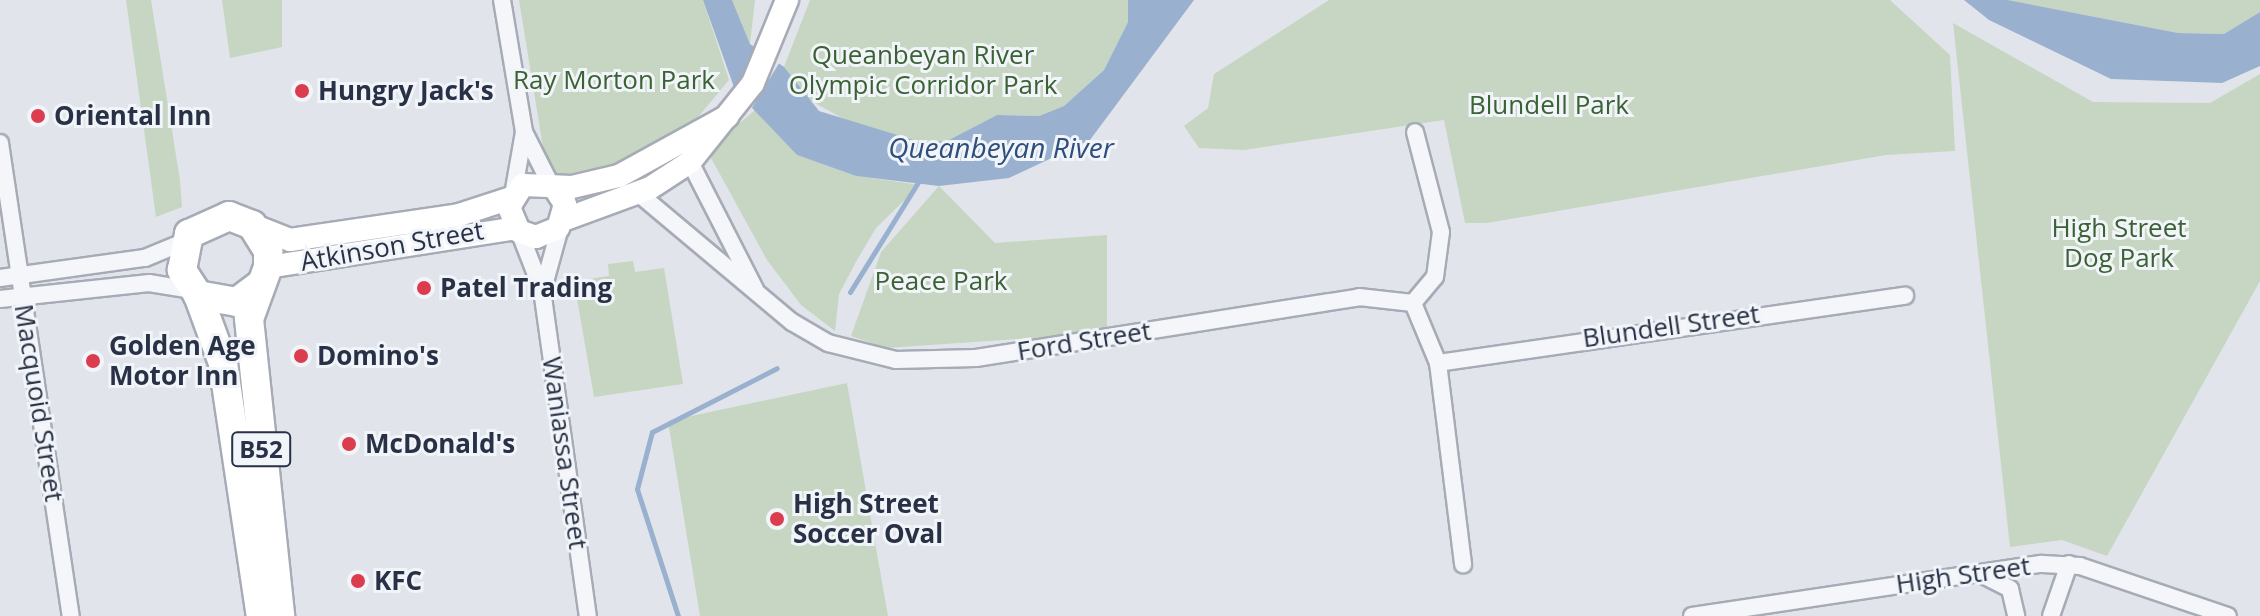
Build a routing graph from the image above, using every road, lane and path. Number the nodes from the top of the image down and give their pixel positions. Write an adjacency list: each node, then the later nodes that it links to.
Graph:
1 (502, 0): 4 (street)
2 (787, 0): 3 (street)
3 (728, 116): 7 (street); 8 (street)
4 (524, 132): 9 (street); 11 (street)
5 (1415, 132): 25 (street)
6 (0, 143): 16 (street, Macquoid Street)
7 (690, 162): 8 (street); 10 (street); 24 (street, Ford Street)
8 (645, 166): 9 (street)
9 (553, 186): 11 (street); 12 (street)
10 (638, 193): 12 (street); 24 (street, Ford Street)
11 (512, 196): 13 (street, Atkinson Street); 14 (street)
12 (562, 222): 14 (street); 19 (street, Waniassa Street)
13 (252, 225): 15 (highway); 17 (highway)
14 (517, 230): 17 (street, Atkinson Street); 19 (street, Waniassa Street)
15 (186, 241): 16 (street); 20 (highway, B52)
16 (19, 273): 18 (street); 22 (street, Macquoid Street)
17 (265, 276): 20 (highway); 32 (highway, B52)
18 (0, 278)
19 (542, 290): 33 (street, Waniassa Street)
20 (195, 292): 22 (street); 31 (highway, B52)
21 (1905, 296): 26 (street, Blundell Street)
22 (23, 298): 23 (street); 30 (street, Macquoid Street)
23 (0, 299)
24 (766, 303): 25 (street, Ford Street)
25 (1413, 303): 26 (street)
26 (1438, 363): 27 (street)
27 (1463, 564)
28 (2069, 564): 29 (street, High Street); 36 (street); 37 (street, High Street)
29 (1970, 573): 34 (street, High Street); 35 (street)
30 (71, 616)
31 (261, 616)
32 (280, 616)
33 (588, 616)
34 (1692, 616)
35 (2016, 616)
36 (2051, 616)
37 (2228, 616)

